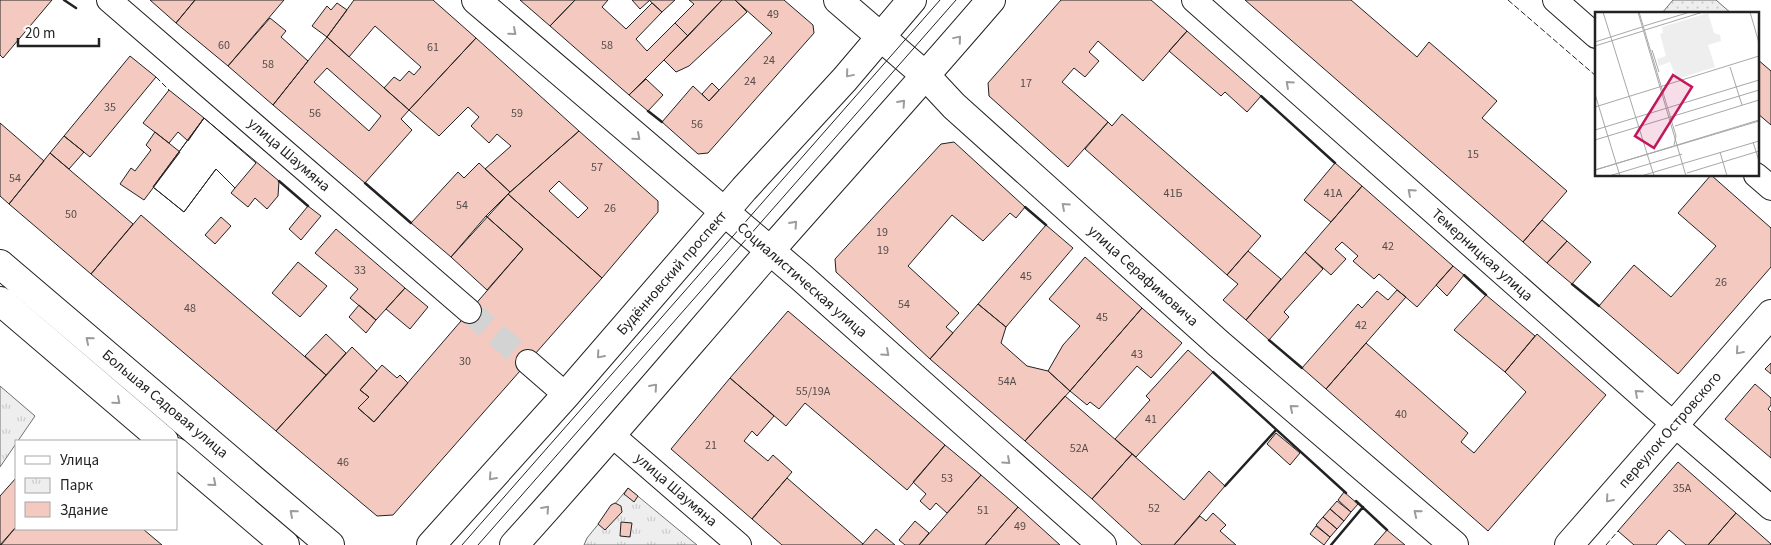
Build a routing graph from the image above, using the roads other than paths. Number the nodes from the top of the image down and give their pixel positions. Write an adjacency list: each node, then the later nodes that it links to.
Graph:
1 (108, 0): 17 (street, улица Шаумяна)
2 (476, 0): 13 (main road, Социалистическая улица, one-way to 13)
3 (838, 0): 9 (main road, улица Серафимовича)
4 (912, 0): 9 (main road, Будённовский проспект)
5 (991, 0): 10 (main road, one-way to 5)
6 (1194, 0): 21 (street, Темерницкая улица, one-way to 6)
7 (1555, 0): 8 (street)
8 (1595, 35)
9 (880, 37): 10 (main road, улица Серафимовича); 13 (main road, Будённовский проспект, one-way to 13)
10 (926, 76): 14 (main road, one-way to 10); 32 (main road, улица Серафимовича, one-way to 10)
11 (1757, 176): 12 (street)
12 (1771, 188)
13 (724, 212): 14 (main road, Социалистическая улица); 20 (main road, Будённовский проспект, one-way to 20)
14 (770, 252): 22 (main road, one-way to 14); 31 (main road, Социалистическая улица, one-way to 31)
15 (0, 264): 27 (main road, Большая Садовая улица, one-way to 15)
16 (0, 301): 23 (main road, Большая Садовая улица, one-way to 23)
17 (469, 311)
18 (1771, 314): 21 (main road, переулок Островского, one-way to 21)
19 (528, 362): 20 (street)
20 (566, 395): 28 (main road, Будённовский проспект, one-way to 28)
21 (1674, 425): 25 (street, Темерницкая улица); 33 (main road, переулок Островского, one-way to 33)
22 (612, 435): 29 (main road, one-way to 22); 30 (street, улица Шаумяна)
23 (163, 440)
24 (178, 454): 26 (main road, Большая Садовая улица, one-way to 26)
25 (1771, 508)
26 (285, 545)
27 (330, 545)
28 (431, 545)
29 (514, 545)
30 (739, 545)
31 (1102, 545)
32 (1454, 545)
33 (1569, 545)

